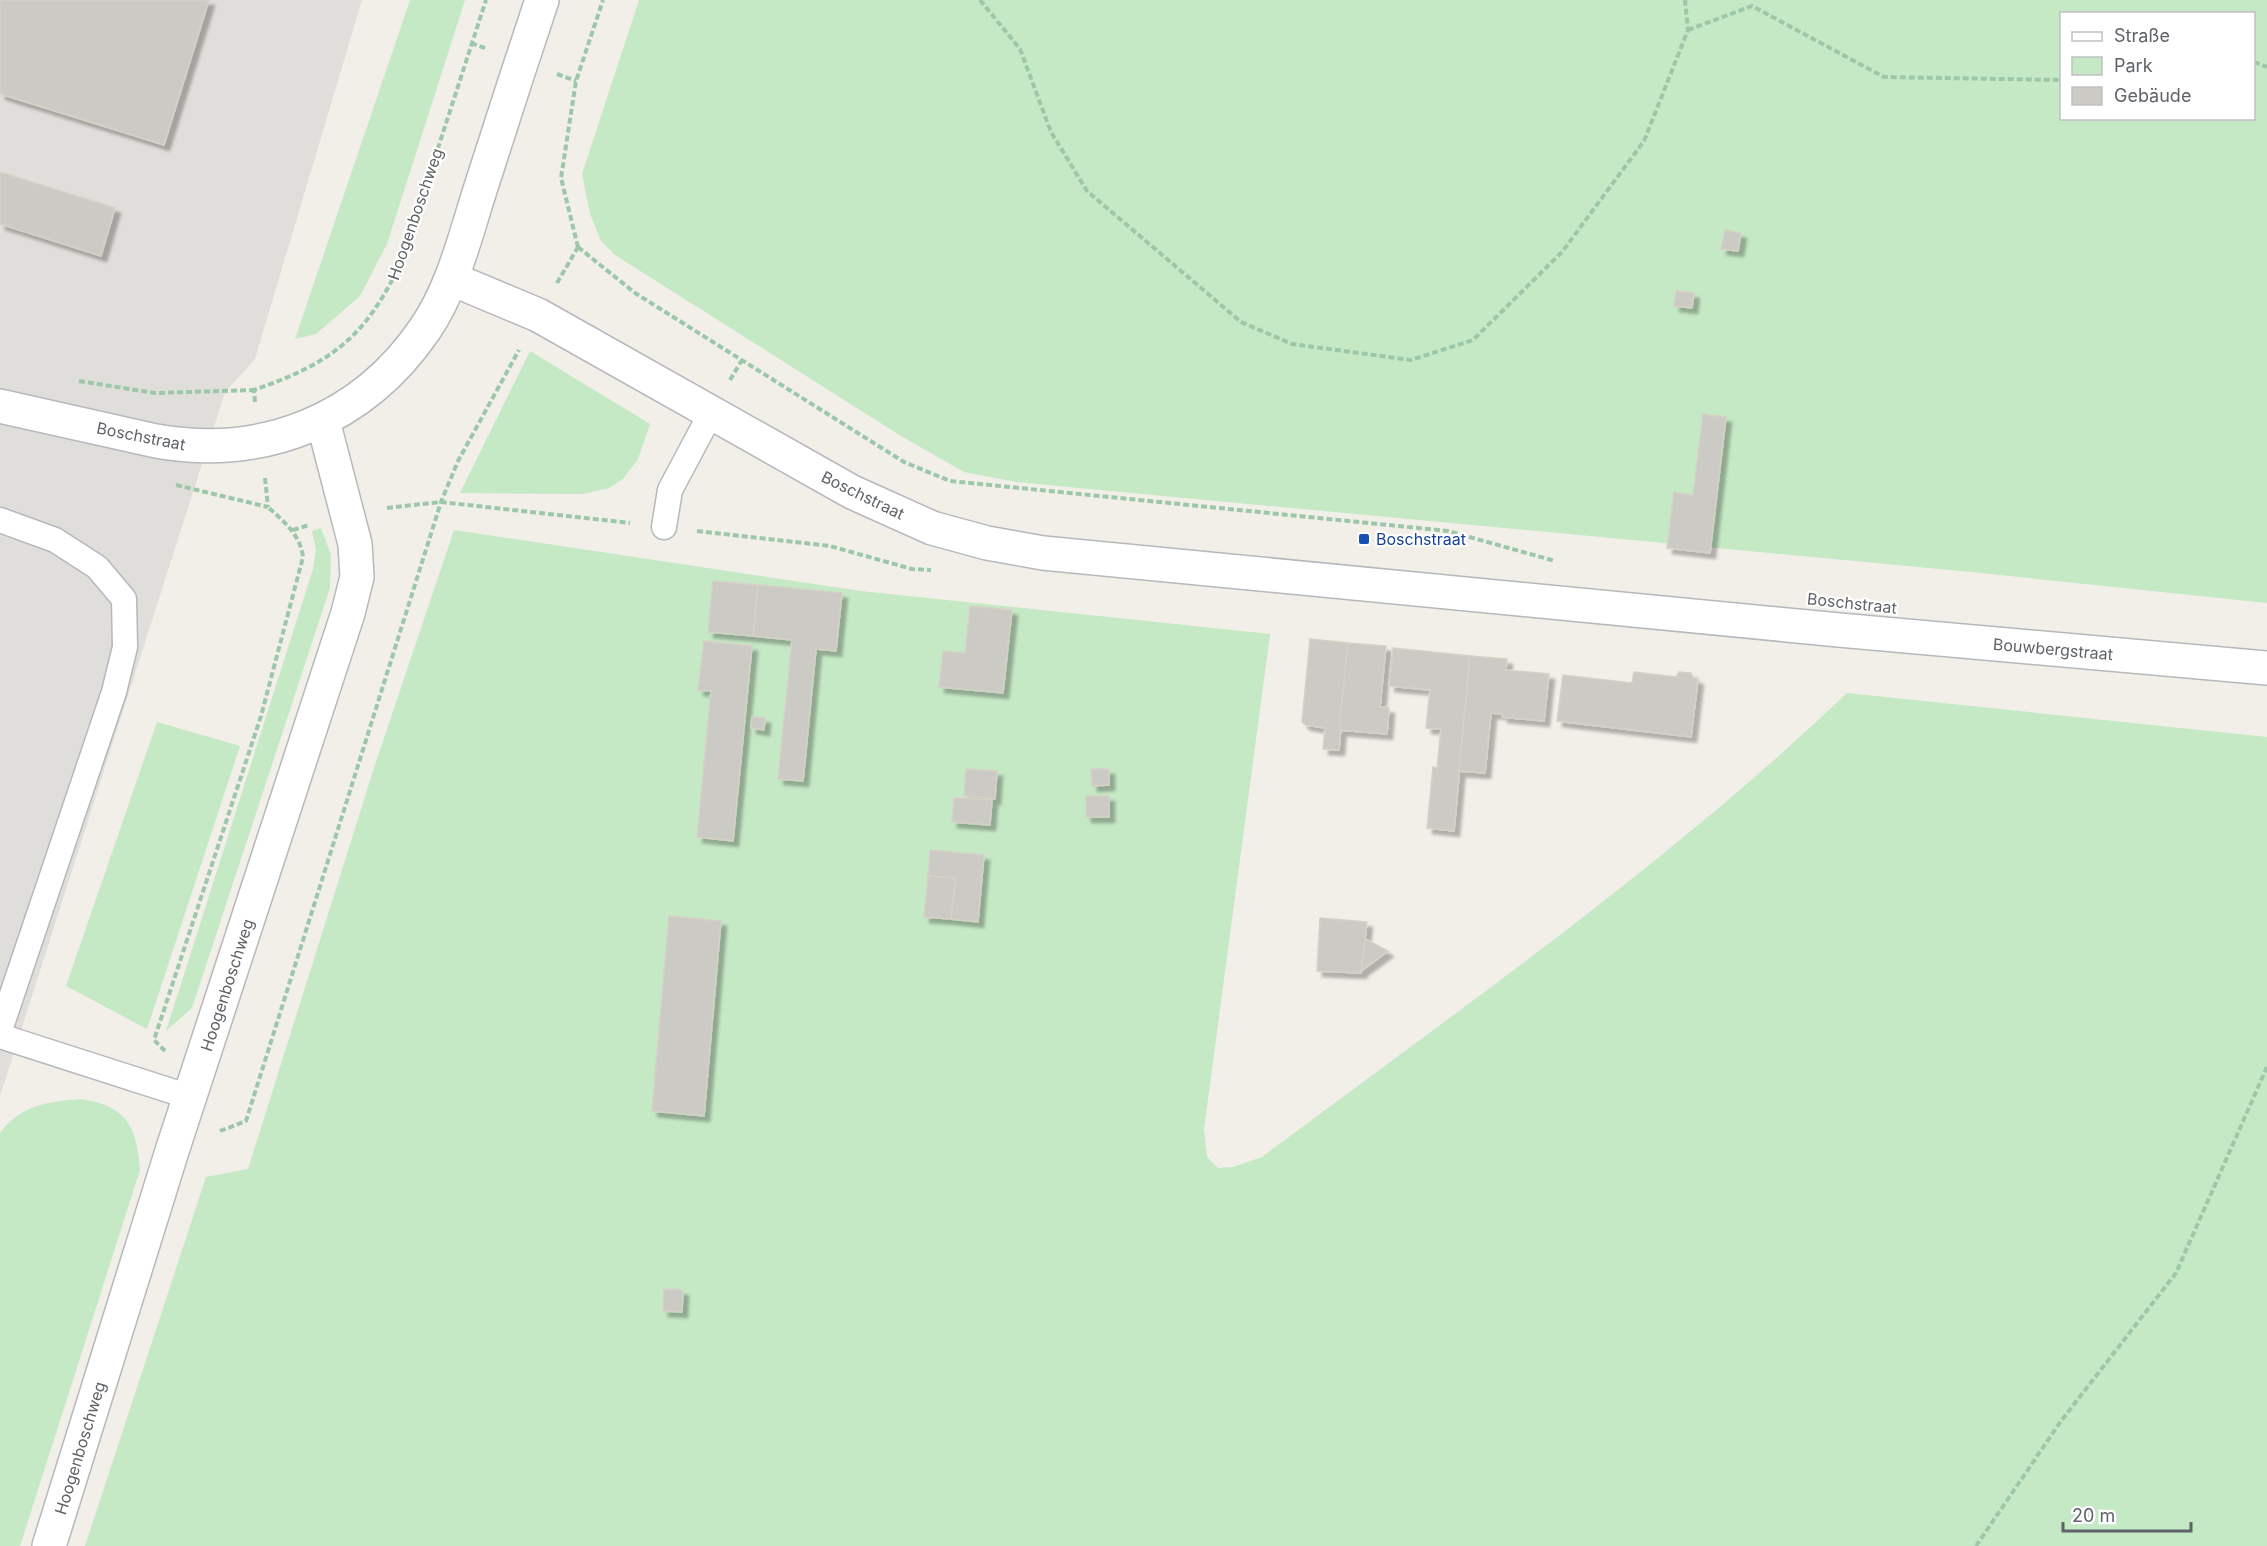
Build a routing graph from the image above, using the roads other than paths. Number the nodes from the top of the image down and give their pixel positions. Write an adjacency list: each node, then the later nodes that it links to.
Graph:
1 (542, 0): 2 (street)
2 (452, 279): 4 (street, Boschstraat); 5 (street, Boschstraat)
3 (0, 406): 5 (street, Boschstraat)
4 (711, 413): 7 (lane); 8 (street, Boschstraat)
5 (323, 421): 12 (street, Hoogenboschweg)
6 (0, 520): 10 (lane)
7 (664, 527)
8 (1839, 630): 9 (street, Bouwbergstraat)
9 (2267, 668)
10 (0, 1030)
11 (0, 1036): 12 (lane)
12 (193, 1089): 13 (street, Hoogenboschweg)
13 (49, 1546)

